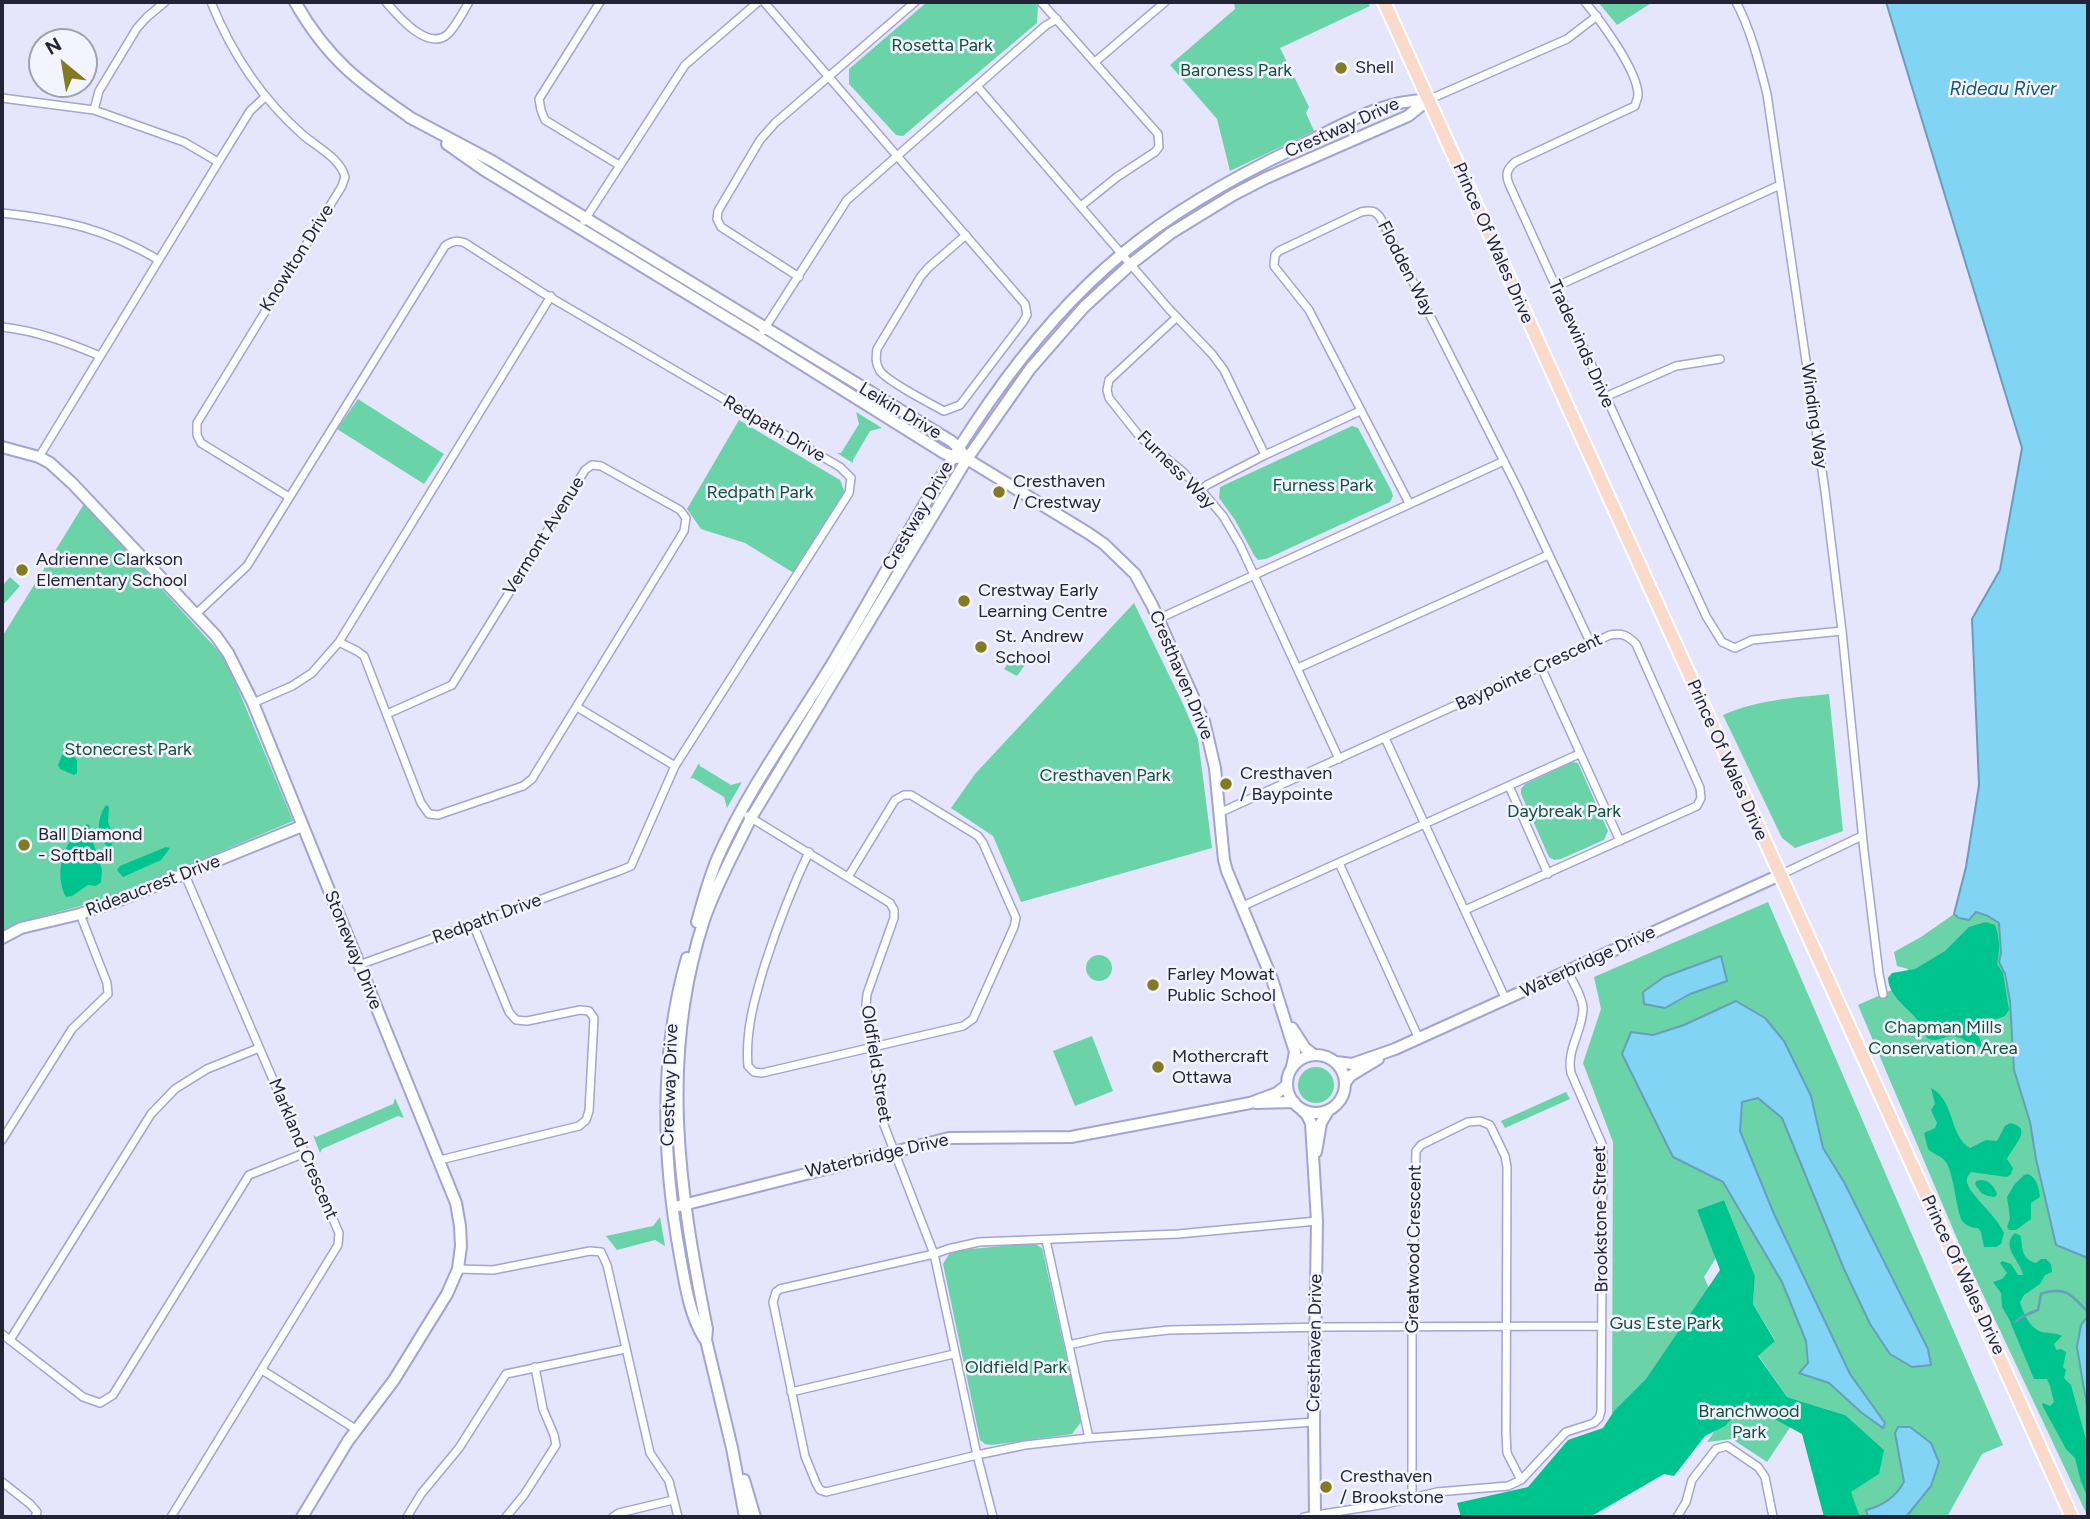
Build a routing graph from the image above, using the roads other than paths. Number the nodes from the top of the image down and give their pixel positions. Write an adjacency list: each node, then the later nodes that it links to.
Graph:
1 (165, 2): 25 (street)
2 (211, 2): 22 (street, Knowlton Drive)
3 (295, 2): 32 (street, Leikin Drive)
4 (386, 2): 5 (street)
5 (469, 2)
6 (600, 2): 28 (street)
7 (758, 2): 28 (street)
8 (764, 2): 20 (street)
9 (900, 2): 16 (street)
10 (915, 2): 16 (street)
11 (1041, 2): 18 (street)
12 (1165, 2): 19 (street)
13 (1384, 2): 24 (main road, Prince Of Wales Drive)
14 (1585, 2): 17 (street, Tradewinds Drive)
15 (1736, 2): 29 (street, Winding Way)
16 (906, 9): 20 (street)
17 (1597, 16): 24 (street); 38 (street, Tradewinds Drive)
18 (1057, 19): 19 (street); 21 (street)
19 (1095, 62): 30 (street)
20 (829, 76): 26 (street); 37 (street)
21 (977, 86): 26 (street); 30 (street)
22 (265, 97): 27 (street); 55 (street, Knowlton Drive)
23 (2, 98): 25 (street)
24 (1428, 100): 34 (street, Crestway Drive); 36 (street, Crestway Drive); 85 (main road, Prince Of Wales Drive)
25 (94, 110): 27 (street)
26 (898, 155): 33 (street); 37 (street)
27 (218, 162): 35 (street)
28 (620, 165): 32 (street)
29 (1780, 185): 38 (street); 61 (street, Winding Way)
30 (1081, 206): 34 (street)
31 (2, 213): 35 (street)
32 (583, 223): 42 (street, Leikin Drive)
33 (966, 235): 33 (street)
34 (1122, 254): 36 (street); 48 (street, Crestway Drive)
35 (159, 260): 43 (street)
36 (1131, 264): 40 (street); 52 (street, Crestway Drive)
37 (799, 277): 42 (street)
38 (1555, 287): 45 (street, Tradewinds Drive)
39 (551, 296): 55 (street, Redpath Drive); 62 (street); 72 (street, Redpath Drive)
40 (1177, 317): 49 (street); 54 (street, Furness Way)
41 (2, 327): 43 (street)
42 (762, 333): 48 (street, Leikin Drive); 51 (street, Leikin Drive)
43 (100, 356): 50 (street)
44 (1720, 359): 45 (street)
45 (1605, 397): 61 (street, Tradewinds Drive)
46 (1360, 411): 49 (street); 53 (street, Flodden Way); 56 (street, Flodden Way)
47 (2, 447): 50 (street, Stoneway Drive)
48 (958, 447): 51 (street, Crestway Drive); 52 (street, Leikin Drive)
49 (1265, 455): 54 (street)
50 (39, 457): 59 (street, Stoneway Drive)
51 (952, 458): 52 (street, Leikin Drive); 74 (street, Crestway Drive)
52 (967, 459): 60 (street, Cresthaven Drive); 76 (street, Crestway Drive)
53 (1504, 461): 56 (street); 57 (street, Flodden Way)
54 (1201, 490): 58 (street, Furness Way)
55 (289, 497): 59 (street, Redpath Drive)
56 (1409, 503): 58 (street)
57 (1548, 555): 63 (street, Flodden Way); 65 (street)
58 (1254, 575): 60 (street); 65 (street, Furness Way)
59 (196, 614): 66 (street, Stoneway Drive)
60 (1158, 619): 75 (street, Cresthaven Drive)
61 (1842, 631): 79 (street, Winding Way)
62 (339, 642): 66 (street); 68 (street)
63 (1591, 644): 64 (street, Baypointe Crescent); 80 (street, Baypointe Crescent)
64 (1541, 667): 69 (street, Baypointe Crescent); 70 (street)
65 (1298, 668): 71 (street, Furness Way)
66 (253, 703): 78 (street, Stoneway Drive)
67 (576, 707): 68 (street); 68 (street, Vermont Avenue); 72 (street)
68 (387, 714)
69 (1385, 738): 71 (street, Baypointe Crescent); 77 (street)
70 (1579, 754): 73 (street); 80 (street)
71 (1339, 759): 75 (street, Baypointe Crescent)
72 (675, 766): 90 (street, Redpath Drive)
73 (1509, 786): 77 (street); 83 (street)
74 (740, 812): 76 (street, Oldfield Street); 115 (street, Crestway Drive)
75 (1219, 813): 87 (street, Cresthaven Drive)
76 (751, 818): 81 (street, Oldfield Street); 114 (street, Crestway Drive)
77 (1424, 824): 82 (street); 88 (street)
78 (302, 826): 84 (street, Rideaucrest Drive); 92 (street, Stoneway Drive)
79 (1862, 836): 85 (street); 94 (street, Winding Way)
80 (1620, 841): 83 (street, Baypointe Crescent)
81 (809, 852): 86 (street, Oldfield Street); 98 (street)
82 (1339, 863): 87 (street); 97 (street)
83 (1548, 874): 88 (street, Baypointe Crescent)
84 (185, 875): 89 (street, Rideaucrest Drive); 99 (street, Markland Crescent)
85 (1780, 875): 93 (street, Waterbridge Drive); 155 (main road, Prince Of Wales Drive)
86 (848, 877): 98 (street, Oldfield Street); 98 (street)
87 (1243, 906): 96 (street, Cresthaven Drive)
88 (1465, 910): 95 (street)
89 (80, 914): 91 (street, Rideaucrest Drive); 109 (street)
90 (473, 924): 92 (street, Redpath Drive); 112 (street)
91 (2, 938)
92 (359, 965): 112 (street, Stoneway Drive)
93 (1567, 972): 95 (street, Waterbridge Drive); 121 (street, Brookstone Street)
94 (1883, 994)
95 (1506, 1000): 97 (street, Waterbridge Drive)
96 (1283, 1014): 101 (street, Cresthaven Drive); 103 (street, Cresthaven Drive)
97 (1419, 1039): 100 (street, Waterbridge Drive)
98 (872, 1047): 110 (street, Oldfield Street)
99 (259, 1048): 111 (street, Markland Crescent); 125 (street)
100 (1395, 1049): 102 (street, Waterbridge Drive); 104 (street, Waterbridge Drive)
101 (1314, 1055): 102 (street); 103 (street)
102 (1336, 1062): 104 (street)
103 (1292, 1067): 105 (street)
104 (1345, 1083): 108 (street)
105 (1287, 1085): 106 (street, Waterbridge Drive); 107 (street)
106 (1250, 1103): 107 (street, Waterbridge Drive); 110 (street, Waterbridge Drive)
107 (1297, 1105): 108 (street); 113 (street, Cresthaven Drive)
108 (1328, 1111): 113 (street, Cresthaven Drive)
109 (2, 1140)
110 (894, 1152): 114 (street, Waterbridge Drive); 118 (street, Oldfield Street)
111 (305, 1153): 125 (street); 131 (street, Markland Crescent)
112 (440, 1160): 119 (street, Stoneway Drive)
113 (1313, 1169): 116 (street, Cresthaven Drive)
114 (685, 1205): 115 (street, Waterbridge Drive); 126 (street, Crestway Drive)
115 (673, 1207): 126 (street, Crestway Drive)
116 (1317, 1221): 117 (street); 122 (street, Cresthaven Drive)
117 (1046, 1240): 118 (street); 127 (street)
118 (934, 1254): 129 (street, Oldfield Street); 132 (street)
119 (458, 1269): 128 (street); 134 (street, Stoneway Drive)
120 (1412, 1326): 122 (street); 123 (street); 123 (street, Greatwood Crescent); 140 (street, Greatwood Crescent)
121 (1602, 1326): 123 (street); 138 (street, Brookstone Street)
122 (1316, 1327): 127 (street); 133 (street, Cresthaven Drive)
123 (1507, 1327): 138 (street, Greatwood Crescent)
124 (2, 1334): 125 (street)
125 (10, 1340)
126 (706, 1340): 136 (street, Crestway Drive)
127 (1069, 1345): 135 (street)
128 (625, 1349): 130 (street); 141 (street)
129 (954, 1354): 132 (street); 137 (street, Oldfield Street)
130 (535, 1367): 146 (street); 147 (street)
131 (262, 1370): 134 (street); 144 (street, Markland Crescent)
132 (791, 1392): 137 (street)
133 (1314, 1422): 135 (street); 142 (street, Cresthaven Drive)
134 (356, 1430): 145 (street, Stoneway Drive)
135 (1089, 1438): 137 (street)
136 (732, 1448): 150 (street, Crestway Drive); 151 (street, Crestway Drive)
137 (976, 1455): 152 (street, Oldfield Street)
138 (1521, 1480): 140 (street)
139 (2, 1482): 143 (street)
140 (1412, 1498): 142 (street)
141 (673, 1500): 148 (street); 149 (street)
142 (1311, 1516)
143 (35, 1517)
144 (171, 1517)
145 (302, 1517)
146 (407, 1517)
147 (506, 1517)
148 (613, 1517)
149 (678, 1517)
150 (745, 1517)
151 (755, 1517)
152 (993, 1517)
153 (1677, 1517): 154 (street)
154 (1773, 1517)
155 (2072, 1517)

